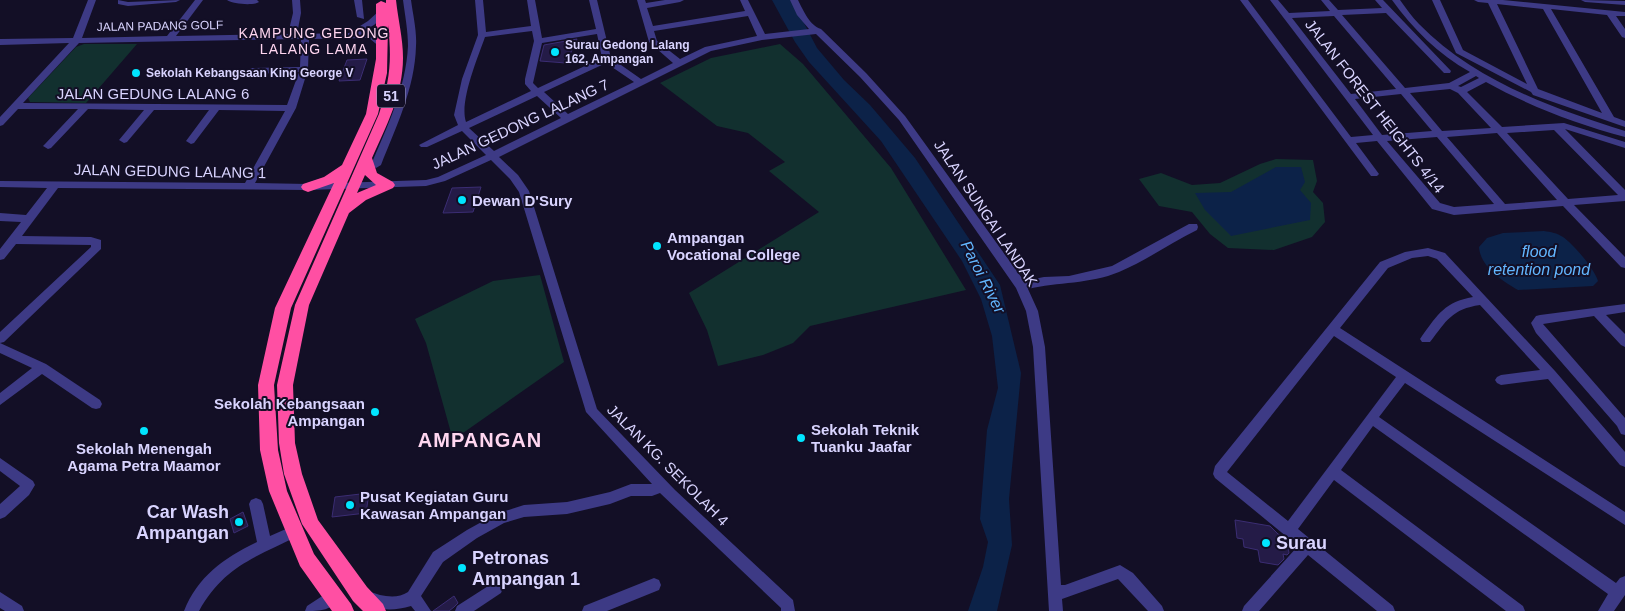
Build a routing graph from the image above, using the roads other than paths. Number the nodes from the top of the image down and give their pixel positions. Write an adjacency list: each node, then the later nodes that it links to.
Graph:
1 (92, 0): 50 (street)
2 (122, 0): 3 (street)
3 (176, 0)
4 (199, 0): 49 (street)
5 (231, 0): 27 (street)
6 (296, 0): 46 (street)
7 (358, 0): 38 (street)
8 (381, 0): 32 (highway, 51)
9 (391, 0): 57 (highway, 51)
10 (407, 0): 56 (street)
11 (479, 0): 44 (street)
12 (531, 0): 39 (street)
13 (593, 0): 41 (street)
14 (680, 0): 28 (street)
15 (744, 0): 33 (street)
16 (794, 0): 42 (street)
17 (1244, 0): 88 (street)
18 (1274, 0): 37 (street, JALAN FOREST HEIGHTS 4/14)
19 (1325, 0): 34 (street)
20 (1379, 0): 31 (street)
21 (1396, 0): 55 (street)
22 (1436, 0): 54 (street)
23 (1478, 0): 26 (street)
24 (1585, 0): 25 (street)
25 (1596, 0): 29 (street)
26 (1490, 1): 30 (street); 70 (street)
27 (255, 2)
28 (642, 3): 40 (street)
29 (1625, 3)
30 (1546, 7): 35 (street); 78 (street)
31 (1388, 10): 34 (street); 62 (street)
32 (382, 13): 43 (street, JALAN PADANG GOLF); 53 (highway, 51)
33 (750, 13): 40 (street); 48 (street)
34 (1336, 13): 37 (street); 69 (street)
35 (1610, 13): 36 (street); 45 (street)
36 (1625, 14)
37 (1287, 16): 71 (street, JALAN FOREST HEIGHTS 4/14)
38 (361, 17)
39 (536, 28): 44 (street); 51 (street)
40 (648, 29): 59 (street)
41 (600, 31): 51 (street); 58 (street)
42 (811, 31): 48 (street, JALAN GEDONG LALANG 7); 114 (street, JALAN SUNGAI LANDAK)
43 (350, 34): 47 (street, JALAN PADANG GOLF); 53 (street, JALAN PADANG GOLF)
44 (482, 35): 82 (street)
45 (1625, 35)
46 (292, 36): 47 (street, JALAN PADANG GOLF); 49 (street, JALAN PADANG GOLF)
47 (305, 36): 60 (street)
48 (762, 37): 59 (street, JALAN GEDONG LALANG 7)
49 (169, 39): 50 (street, JALAN PADANG GOLF)
50 (76, 41): 52 (street, JALAN PADANG GOLF); 72 (street)
51 (538, 41): 68 (street)
52 (0, 42)
53 (384, 46): 95 (highway, 51)
54 (1459, 51): 55 (street); 70 (street)
55 (1448, 55): 63 (street)
56 (411, 56): 57 (street); 94 (street)
57 (397, 58): 94 (highway, 51)
58 (607, 59): 65 (street); 68 (street)
59 (680, 63): 65 (street, JALAN GEDONG LALANG 7)
60 (304, 70): 61 (street); 76 (street)
61 (251, 71)
62 (1446, 71)
63 (1477, 72): 64 (street); 66 (street)
64 (1486, 78): 67 (street); 85 (street)
65 (641, 83): 77 (street, JALAN GEDONG LALANG 7)
66 (1451, 86): 67 (street); 69 (street)
67 (1461, 91): 83 (street)
68 (538, 92): 77 (street); 82 (street)
69 (1402, 92): 71 (street); 84 (street)
70 (1536, 93): 78 (street)
71 (1348, 97): 86 (street, JALAN FOREST HEIGHTS 4/14)
72 (16, 106): 73 (street, JALAN GEDUNG LALANG 6); 79 (street)
73 (84, 107): 74 (street, JALAN GEDUNG LALANG 6); 92 (street)
74 (151, 107): 75 (street, JALAN GEDUNG LALANG 6); 87 (street)
75 (216, 108): 76 (street, JALAN GEDUNG LALANG 6); 89 (street)
76 (291, 108): 101 (street)
77 (568, 119): 93 (street, JALAN GEDONG LALANG 7)
78 (1610, 120): 80 (street)
79 (0, 123)
80 (1625, 124)
81 (1556, 126): 83 (street); 91 (street); 103 (street)
82 (463, 127): 90 (street); 93 (street, JALAN KG. SEKOLAH 4)
83 (1499, 130): 84 (street); 104 (street)
84 (1438, 134): 86 (street); 105 (street)
85 (1625, 134)
86 (1379, 137): 88 (street); 105 (street, JALAN FOREST HEIGHTS 4/14)
87 (124, 140)
88 (1348, 140): 96 (street)
89 (191, 141)
90 (424, 145)
91 (1625, 145)
92 (48, 146)
93 (492, 156): 99 (street, JALAN GEDONG LALANG 7); 134 (street, JALAN KG. SEKOLAH 4)
94 (371, 162): 99 (highway); 100 (highway, 51)
95 (349, 165): 100 (highway, 51); 102 (highway)
96 (1374, 174)
97 (0, 184): 98 (street, JALAN GEDUNG LALANG 1)
98 (55, 185): 101 (street, JALAN GEDUNG LALANG 1); 109 (street)
99 (388, 185): 100 (street, JALAN GEDONG LALANG 7); 106 (highway)
100 (347, 186): 102 (street, JALAN GEDUNG LALANG 1); 106 (highway, 51); 107 (highway, 51)
101 (248, 187): 102 (street, JALAN GEDUNG LALANG 1)
102 (308, 187): 107 (highway)
103 (1625, 197): 104 (street)
104 (1565, 202): 105 (street); 113 (street)
105 (1502, 207)
106 (343, 211): 146 (highway, 51)
107 (326, 215): 139 (highway, 51)
108 (0, 217): 109 (street)
109 (29, 218): 111 (street)
110 (1193, 227): 114 (street)
111 (14, 240): 112 (street); 119 (street)
112 (0, 256)
113 (1625, 264)
114 (1021, 286): 145 (street, JALAN SUNGAI LANDAK)
115 (1483, 300): 118 (street); 120 (street); 124 (street)
116 (1625, 308): 117 (street)
117 (1597, 312): 121 (street); 130 (street)
118 (1332, 329): 125 (street); 138 (street)
119 (0, 339)
120 (1426, 339)
121 (1625, 342)
122 (0, 348): 123 (street)
123 (42, 367): 127 (street); 128 (street)
124 (1551, 374): 126 (street); 131 (street)
125 (1404, 376): 129 (street); 137 (street)
126 (1501, 380)
127 (0, 400)
128 (96, 404)
129 (1372, 419): 133 (street); 144 (street)
130 (1625, 430)
131 (1625, 461)
132 (0, 464): 136 (street)
133 (1333, 472): 138 (street); 163 (street)
134 (662, 486): 149 (street); 158 (street, JALAN KG. SEKOLAH 4)
135 (256, 504): 141 (street)
136 (0, 513)
137 (1625, 519)
138 (1289, 530): 140 (street)
139 (294, 531): 141 (street); 147 (highway, 51)
140 (1308, 545): 161 (street); 162 (street)
141 (265, 546): 151 (street)
142 (654, 586): 157 (street)
143 (496, 588): 156 (street)
144 (1621, 588): 164 (street)
145 (1054, 591): 159 (street, JALAN SUNGAI LANDAK); 160 (street)
146 (360, 594): 149 (street); 154 (highway, 51)
147 (333, 596): 152 (street); 153 (highway, 51)
148 (0, 599): 150 (street)
149 (409, 603): 155 (street)
150 (17, 611)
151 (191, 611)
152 (312, 611)
153 (344, 611)
154 (376, 611)
155 (424, 611)
156 (462, 611)
157 (588, 611)
158 (788, 611)
159 (1056, 611)
160 (1157, 611)
161 (1249, 611)
162 (1386, 611)
163 (1518, 611)
164 (1605, 611)

